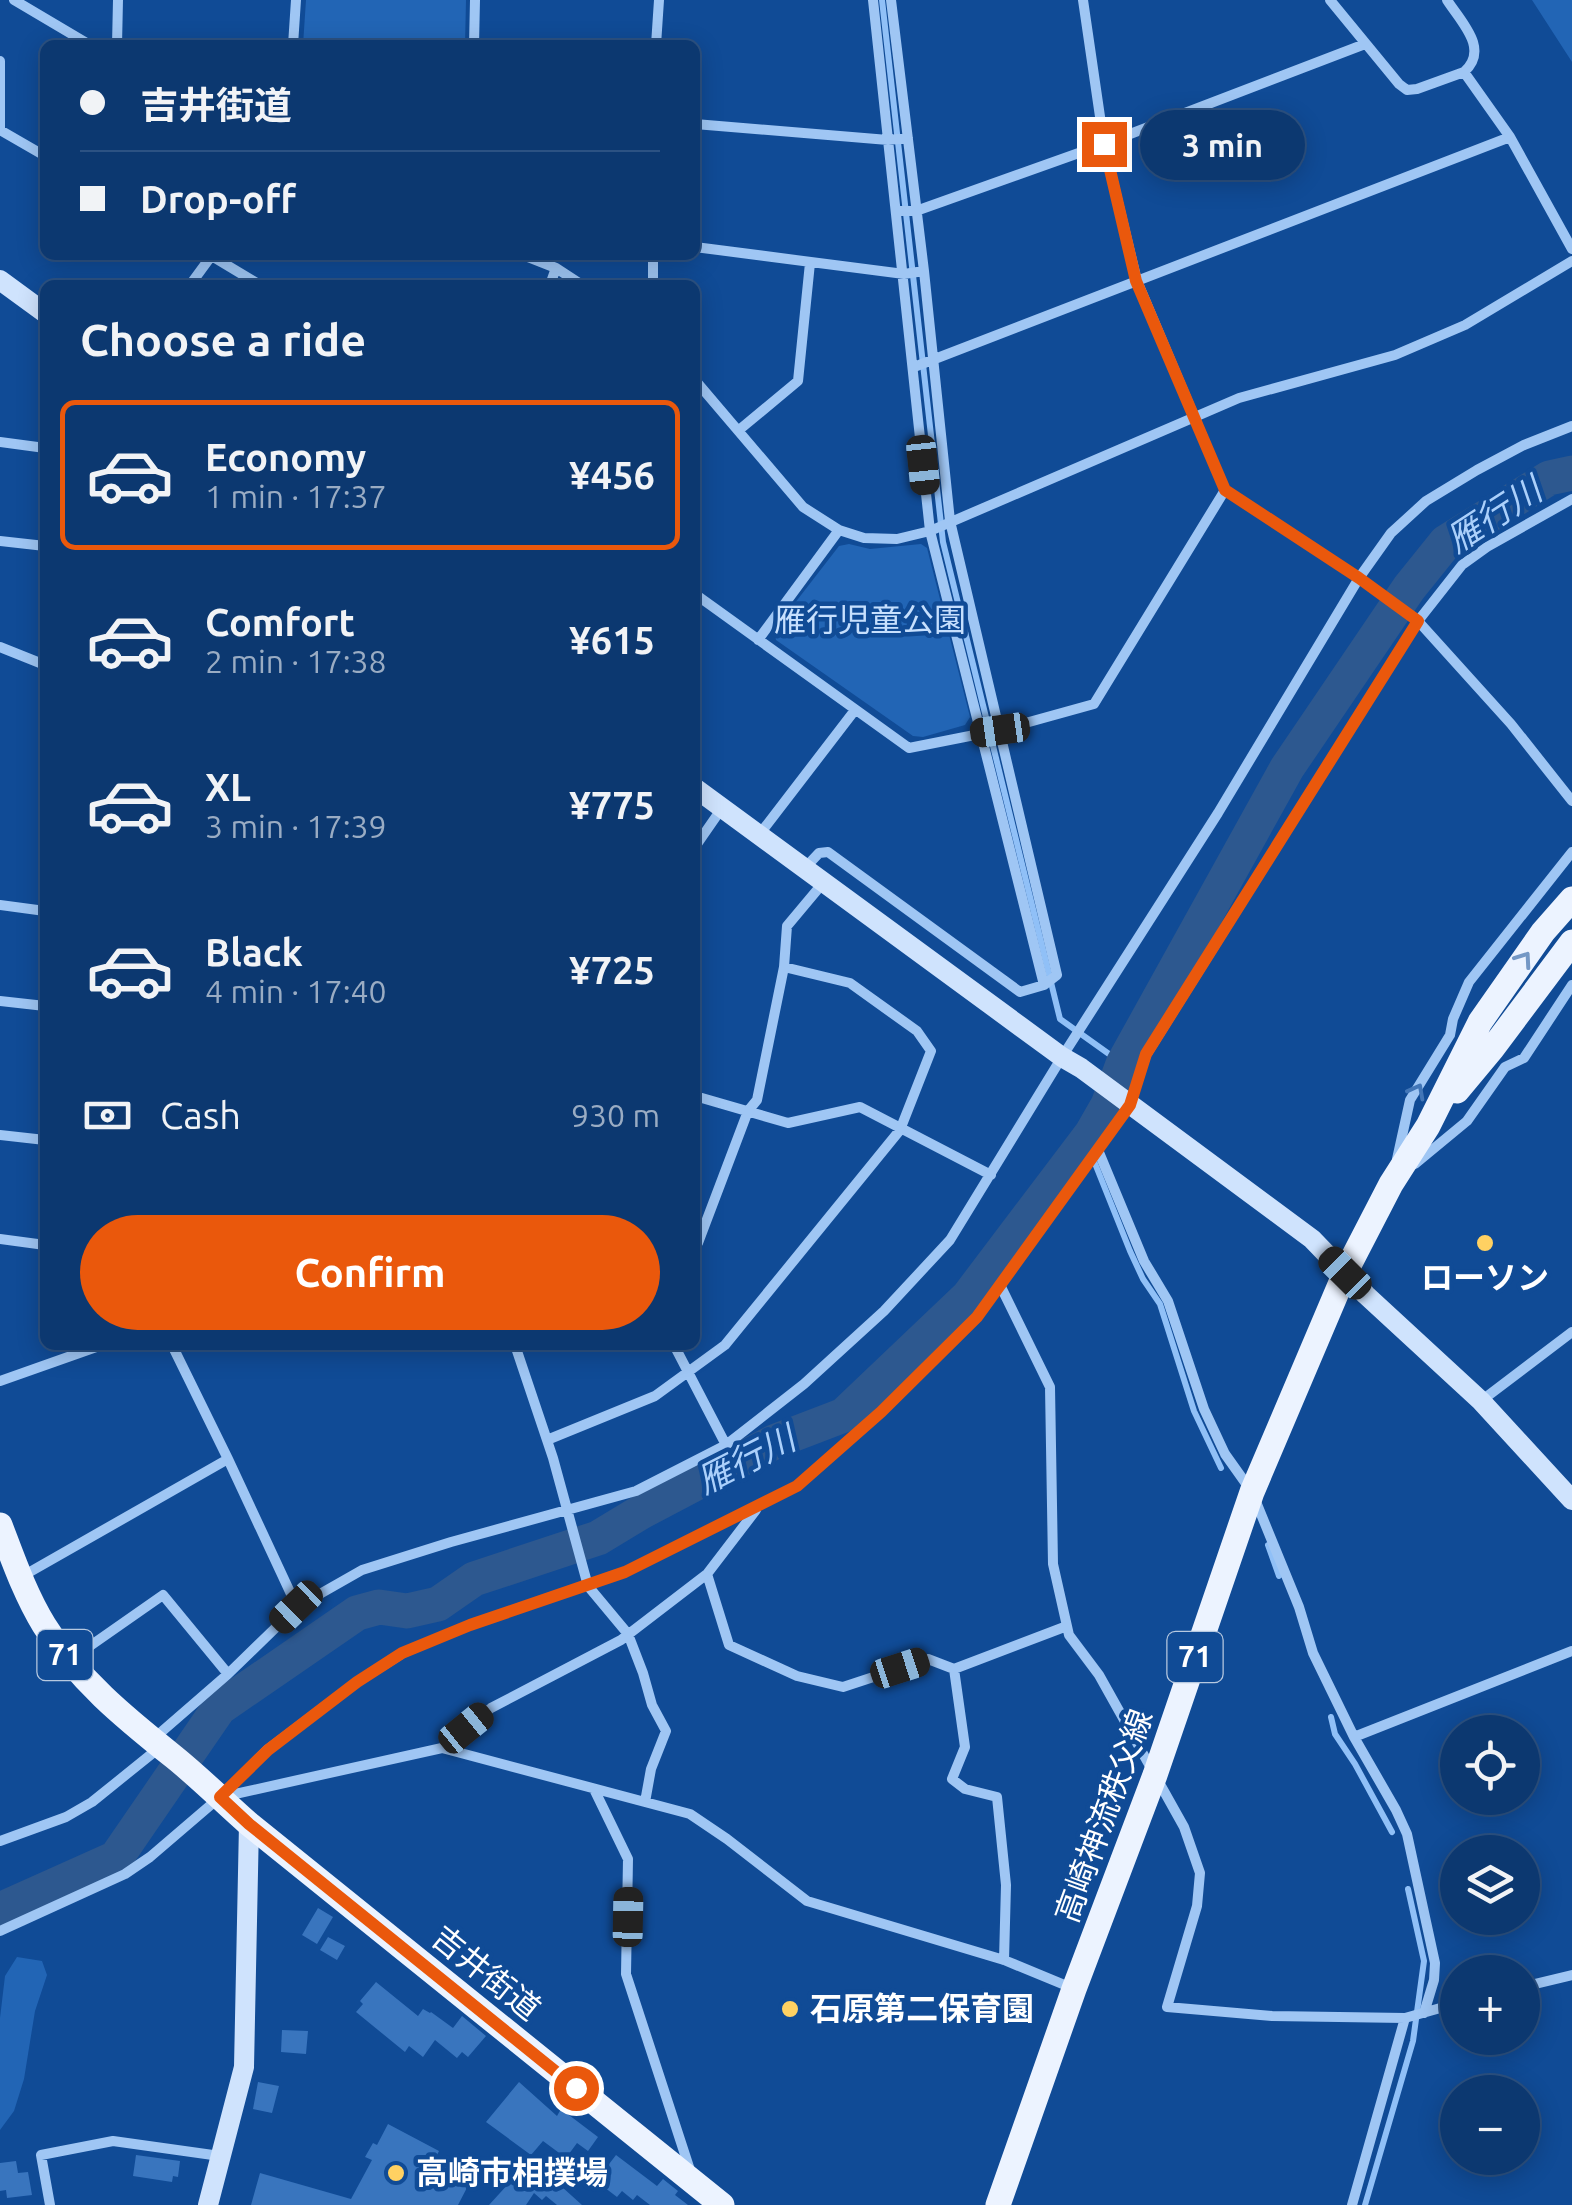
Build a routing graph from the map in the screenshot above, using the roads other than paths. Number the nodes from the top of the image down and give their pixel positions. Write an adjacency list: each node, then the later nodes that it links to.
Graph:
1 (14, 0): 11 (street)
2 (118, 0): 12 (street)
3 (296, 0): 13 (street)
4 (475, 0): 14 (street)
5 (659, 0): 15 (street)
6 (873, 0): 22 (street)
7 (891, 0): 21 (street)
8 (1082, 0): 23 (street)
9 (1330, 0): 16 (street)
10 (1447, 0): 18 (street)
11 (82, 40)
12 (117, 40)
13 (293, 40)
14 (474, 40)
15 (656, 40)
16 (1365, 44): 18 (street); 23 (street)
17 (0, 62): 24 (street)
18 (1464, 72): 20 (street)
19 (700, 124): 22 (street)
20 (1510, 137): 28 (street); 40 (street)
21 (908, 138): 22 (street); 25 (street)
22 (888, 140): 26 (street)
23 (1104, 144): 25 (street); 40 (street)
24 (40, 153)
25 (916, 211): 26 (street); 34 (street)
26 (896, 212): 35 (street)
27 (700, 248): 32 (street)
28 (1572, 249)
29 (219, 260): 37 (street)
30 (536, 260): 33 (street)
31 (1572, 261): 45 (street)
32 (810, 263): 35 (street); 47 (street)
33 (556, 268): 38 (street); 39 (street)
34 (924, 270): 35 (street); 42 (street)
35 (904, 274): 43 (street)
36 (0, 280): 41 (street)
37 (252, 280)
38 (552, 280)
39 (574, 280)
40 (1136, 281): 42 (street); 45 (street)
41 (40, 309)
42 (933, 358): 43 (street); 52 (street)
43 (914, 366): 54 (street)
44 (700, 386): 47 (street)
45 (1195, 416): 50 (street); 52 (street)
46 (1572, 426): 57 (street)
47 (739, 430): 53 (street)
48 (0, 442): 49 (street)
49 (40, 447)
50 (1225, 490): 57 (street); 64 (street)
51 (1572, 499): 59 (street)
52 (950, 521): 54 (street); 64 (street)
53 (839, 530): 54 (street); 60 (street)
54 (930, 531): 65 (street)
55 (0, 542): 56 (street)
56 (40, 546)
57 (1359, 578): 59 (street); 83 (street)
58 (700, 598): 60 (street)
59 (1418, 621): 67 (street); 85 (street)
60 (758, 640): 63 (street)
61 (0, 648): 62 (street)
62 (40, 663)
63 (854, 710): 65 (street); 69 (street)
64 (1000, 730): 65 (street); 79 (street)
65 (980, 733): 79 (street)
66 (700, 792): 68 (street)
67 (1572, 800)
68 (722, 808): 69 (street); 70 (street)
69 (759, 836): 72 (street)
70 (700, 840)
71 (1572, 852): 93 (street, one-way to 71)
72 (804, 869): 73 (street); 79 (street)
73 (823, 882): 78 (street); 83 (street)
74 (1572, 898): 87 (main road, 高崎神流秩父線 / 71, one-way to 74)
75 (0, 905): 76 (street)
76 (40, 910)
77 (1572, 942): 87 (main road, 高崎神流秩父線 / 71)
78 (784, 967): 86 (street); 88 (street)
79 (1044, 985)
80 (1572, 985): 93 (street)
81 (0, 1000): 82 (street)
82 (40, 1005)
83 (1062, 1057): 85 (street); 92 (street)
84 (700, 1097): 86 (street)
85 (1130, 1105): 91 (street); 97 (street)
86 (748, 1111): 88 (street); 95 (street)
87 (1428, 1126): 93 (main road, 高崎神流秩父線 / 71)
88 (900, 1130): 92 (street); 104 (street)
89 (0, 1135): 90 (street)
90 (40, 1139)
91 (1098, 1150): 98 (street); 110 (street)
92 (991, 1175): 108 (street)
93 (1390, 1184): 97 (main road, 高崎神流秩父線 / 71)
94 (0, 1239): 96 (street)
95 (700, 1239)
96 (40, 1244)
97 (1345, 1273): 106 (street); 110 (main road, 高崎神流秩父線 / 71)
98 (1001, 1287): 112 (street); 119 (street)
99 (1572, 1332): 106 (street)
100 (88, 1350): 105 (street)
101 (174, 1350): 109 (street)
102 (517, 1350): 107 (street)
103 (677, 1350): 104 (street)
104 (689, 1374): 107 (street); 108 (street)
105 (0, 1381)
106 (1481, 1401): 111 (street)
107 (547, 1440): 113 (street)
108 (726, 1445): 113 (street)
109 (228, 1458): 116 (street); 118 (street)
110 (1252, 1492): 125 (street); 128 (main road, 高崎神流秩父線 / 71)
111 (1572, 1500)
112 (760, 1506): 115 (street); 117 (street)
113 (567, 1512): 117 (street); 118 (street)
114 (0, 1525): 116 (main road, 71)
115 (707, 1574): 120 (street); 123 (street)
116 (20, 1578): 122 (main road, 71)
117 (588, 1586): 120 (street); 130 (street)
118 (296, 1607): 124 (street)
119 (1068, 1626): 123 (street); 128 (street)
120 (628, 1634): 127 (street); 131 (street)
121 (1572, 1651): 125 (street)
122 (69, 1660): 124 (street); 126 (main road, 71)
123 (954, 1669): 135 (street)
124 (228, 1674): 126 (street)
125 (1354, 1737): 140 (street)
126 (160, 1747): 130 (main road, 71); 133 (street)
127 (442, 1748): 129 (street); 130 (street)
128 (1155, 1775): 138 (main road, 高崎神流秩父線 / 71); 141 (street)
129 (594, 1789): 131 (street); 143 (street)
130 (216, 1793): 132 (main road, 吉井街道 / 71); 134 (street)
131 (645, 1802): 135 (street)
132 (249, 1824): 142 (street); 143 (main road, 吉井街道 / 71)
133 (0, 1841)
134 (0, 1931)
135 (1004, 1960): 138 (street)
136 (1572, 1975): 137 (street)
137 (1540, 1982)
138 (1074, 1989): 147 (main road, 高崎神流秩父線 / 71)
139 (1440, 2008): 140 (street)
140 (1424, 2013): 141 (street)
141 (1405, 2018): 148 (street)
142 (221, 2156): 144 (street); 145 (street)
143 (695, 2184): 146 (main road, 吉井街道 / 71)
144 (50, 2205)
145 (208, 2205)
146 (722, 2205)
147 (998, 2205)
148 (1352, 2205)

